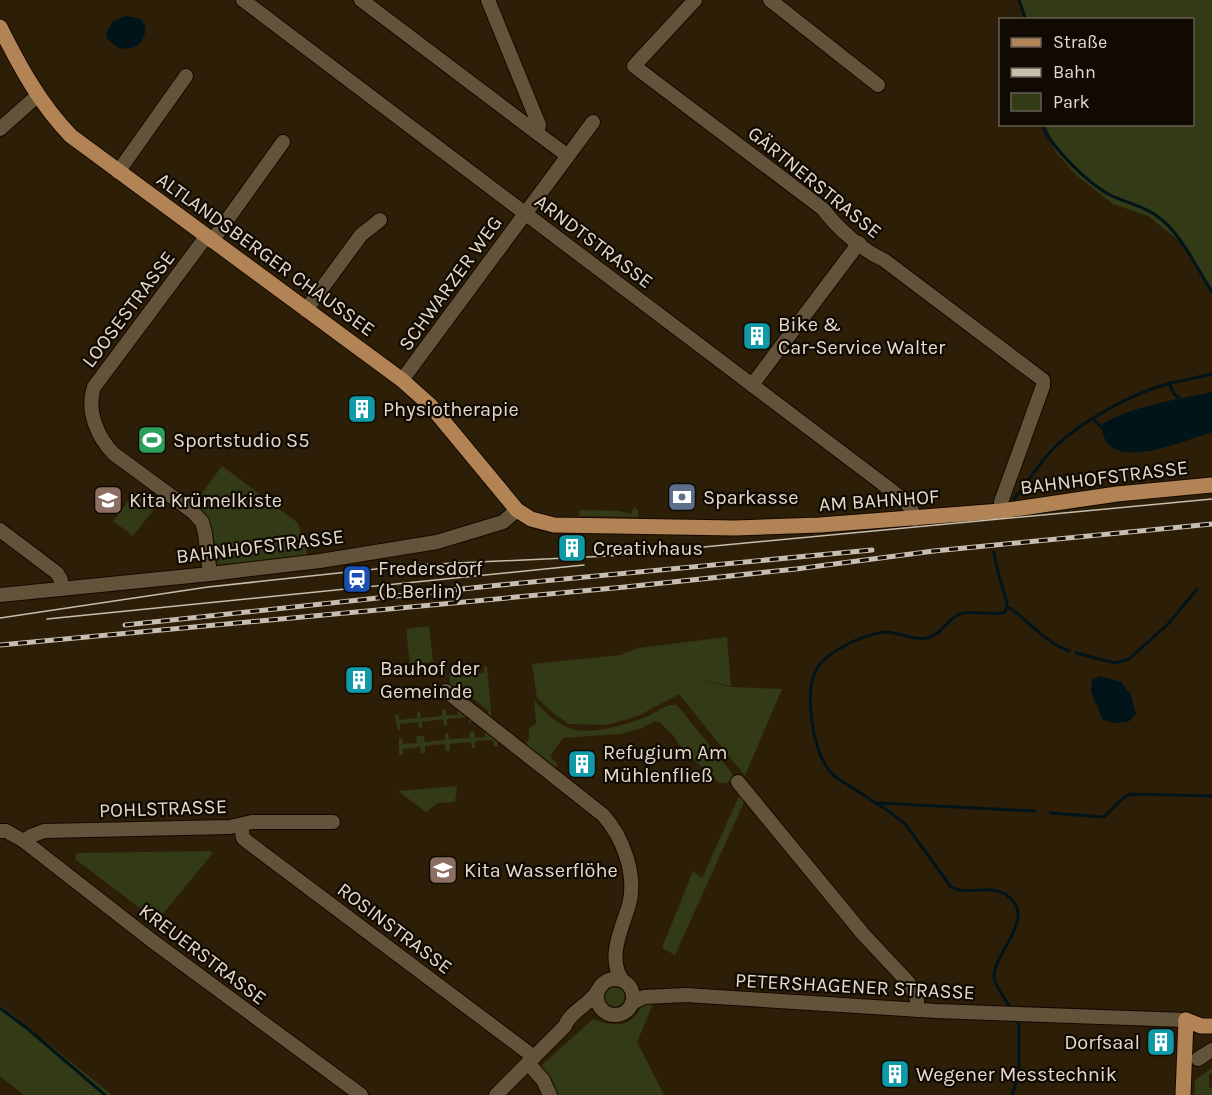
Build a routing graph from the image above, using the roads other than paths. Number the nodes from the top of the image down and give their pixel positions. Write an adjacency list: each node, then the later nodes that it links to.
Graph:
1 (243, 0): 16 (street, ARNDTSTRASSE)
2 (361, 0): 12 (street)
3 (488, 0): 12 (street)
4 (695, 0): 19 (street, GÄRTNERSTRASSE)
5 (770, 0): 8 (street)
6 (0, 27): 9 (main road, ALTLANDSBERGER CHAUSSEE)
7 (186, 76): 15 (street)
8 (878, 85)
9 (37, 96): 11 (street); 15 (main road, ALTLANDSBERGER CHAUSSEE)
10 (593, 122): 14 (street, SCHWARZER WEG)
11 (0, 129)
12 (537, 133): 14 (street)
13 (283, 142): 18 (street, LOOSESTRASSE)
14 (568, 156): 16 (street, SCHWARZER WEG)
15 (118, 172): 18 (main road, ALTLANDSBERGER CHAUSSEE)
16 (526, 214): 21 (street, SCHWARZER WEG); 22 (street, ARNDTSTRASSE)
17 (380, 220): 20 (street)
18 (209, 239): 20 (main road, ALTLANDSBERGER CHAUSSEE); 28 (street, LOOSESTRASSE)
19 (859, 243): 22 (street); 25 (street, GÄRTNERSTRASSE)
20 (306, 310): 21 (main road, ALTLANDSBERGER CHAUSSEE)
21 (402, 380): 24 (main road, ALTLANDSBERGER CHAUSSEE)
22 (752, 385): 26 (street, ARNDTSTRASSE)
23 (1212, 485): 25 (main road, BAHNHOFSTRASSE)
24 (517, 510): 26 (main road, AM BAHNHOF); 28 (street, BAHNHOFSTRASSE)
25 (1001, 511): 26 (main road, AM BAHNHOF)
26 (915, 519)
27 (0, 530): 29 (street)
28 (210, 574): 29 (street, BAHNHOFSTRASSE)
29 (62, 589): 30 (street, BAHNHOFSTRASSE)
30 (0, 595)
31 (446, 691): 37 (street)
32 (738, 782): 42 (street)
33 (333, 822): 34 (street, POHLSTRASSE)
34 (241, 825): 36 (street, POHLSTRASSE); 50 (street, ROSINSTRASSE)
35 (0, 831): 36 (street)
36 (24, 841): 51 (street, KREUERSTRASSE)
37 (622, 923): 38 (street); 39 (street)
38 (625, 982): 39 (street, PETERSHAGENER STRASSE); 40 (street, PETERSHAGENER STRASSE); 41 (street)
39 (599, 988): 43 (street); 46 (street, PETERSHAGENER STRASSE)
40 (686, 995): 41 (street, PETERSHAGENER STRASSE); 42 (street, PETERSHAGENER STRASSE)
41 (632, 1003): 43 (street, PETERSHAGENER STRASSE)
42 (917, 1010): 45 (street, PETERSHAGENER STRASSE)
43 (604, 1012): 46 (street, PETERSHAGENER STRASSE)
44 (1212, 1019): 45 (main road)
45 (1186, 1020): 47 (main road); 54 (main road)
46 (565, 1026): 50 (street, PETERSHAGENER STRASSE)
47 (1212, 1026)
48 (1212, 1050): 49 (street)
49 (1198, 1059)
50 (531, 1060): 52 (street, PETERSHAGENER STRASSE); 53 (street, ROSINSTRASSE)
51 (361, 1095)
52 (496, 1095)
53 (550, 1095)
54 (1183, 1095)

